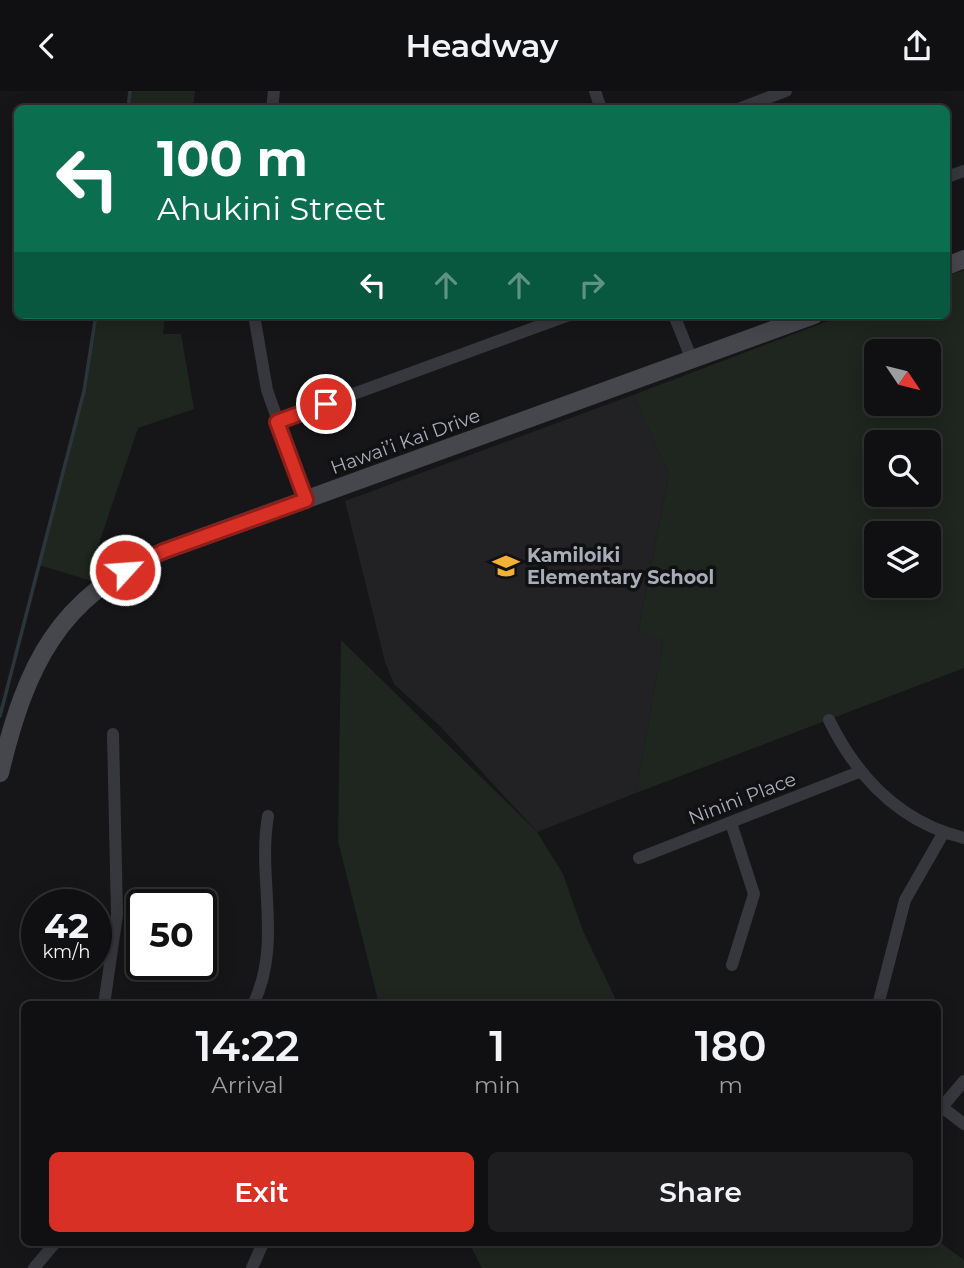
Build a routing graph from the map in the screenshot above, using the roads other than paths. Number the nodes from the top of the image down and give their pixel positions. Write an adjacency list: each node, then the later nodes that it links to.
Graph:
1 (786, 91): 2 (street)
2 (749, 105)
3 (254, 319): 8 (street)
4 (558, 319): 8 (street)
5 (676, 319): 7 (street)
6 (803, 319): 7 (main road, Hawai’i Kai Drive)
7 (692, 360): 9 (main road, Hawai’i Kai Drive)
8 (277, 422): 9 (street)
9 (306, 500): 13 (main road, Hawai’i Kai Drive)
10 (829, 720): 12 (street)
11 (113, 734): 20 (street)
12 (859, 772): 15 (street, Ninini Place); 16 (street)
13 (0, 773)
14 (268, 815): 21 (street)
15 (731, 823): 18 (street, Ninini Place); 19 (street)
16 (944, 832): 17 (street); 22 (street)
17 (964, 838)
18 (639, 858)
19 (732, 965)
20 (105, 1001)
21 (255, 1001)
22 (879, 1001)
23 (964, 1081): 24 (street)
24 (941, 1104)
25 (941, 1106): 26 (street)
26 (964, 1124)
27 (52, 1246): 29 (street)
28 (262, 1246): 30 (street)
29 (34, 1268)
30 (252, 1268)

